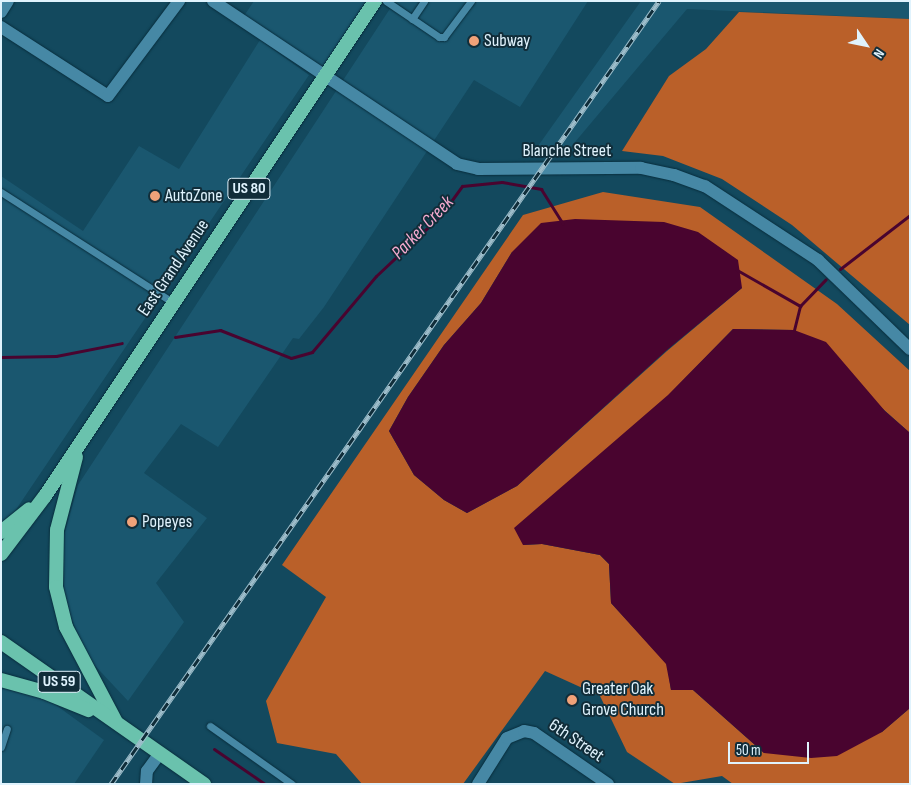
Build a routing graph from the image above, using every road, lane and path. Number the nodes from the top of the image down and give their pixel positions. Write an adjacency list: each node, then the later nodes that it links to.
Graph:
1 (8, 1): 8 (street)
2 (179, 1): 10 (street)
3 (213, 1): 11 (street, Blanche Street)
4 (375, 1): 11 (highway, East Grand Avenue / US 80)
5 (386, 1): 9 (lane)
6 (424, 1): 9 (lane)
7 (471, 1): 9 (lane)
8 (1, 12)
9 (412, 19)
10 (1, 27)
11 (324, 76): 13 (highway, East Grand Avenue / US 80); 14 (street, Blanche Street)
12 (1, 192): 13 (lane)
13 (174, 303): 15 (highway, East Grand Avenue / US 80)
14 (910, 349)
15 (80, 445): 16 (highway, East Grand Avenue / US 80); 21 (highway)
16 (45, 496): 17 (highway); 18 (highway, East Grand Avenue / US 80)
17 (1, 532)
18 (1, 554)
19 (1, 642): 21 (highway, US 59)
20 (1, 680): 21 (highway)
21 (116, 722): 25 (highway, US 59)
22 (210, 726): 28 (lane)
23 (7, 730): 24 (lane)
24 (1, 747)
25 (160, 753): 26 (street); 27 (highway, US 59)
26 (146, 784)
27 (204, 784)
28 (292, 784)
29 (478, 784): 30 (street, 6th Street)
30 (608, 784)

